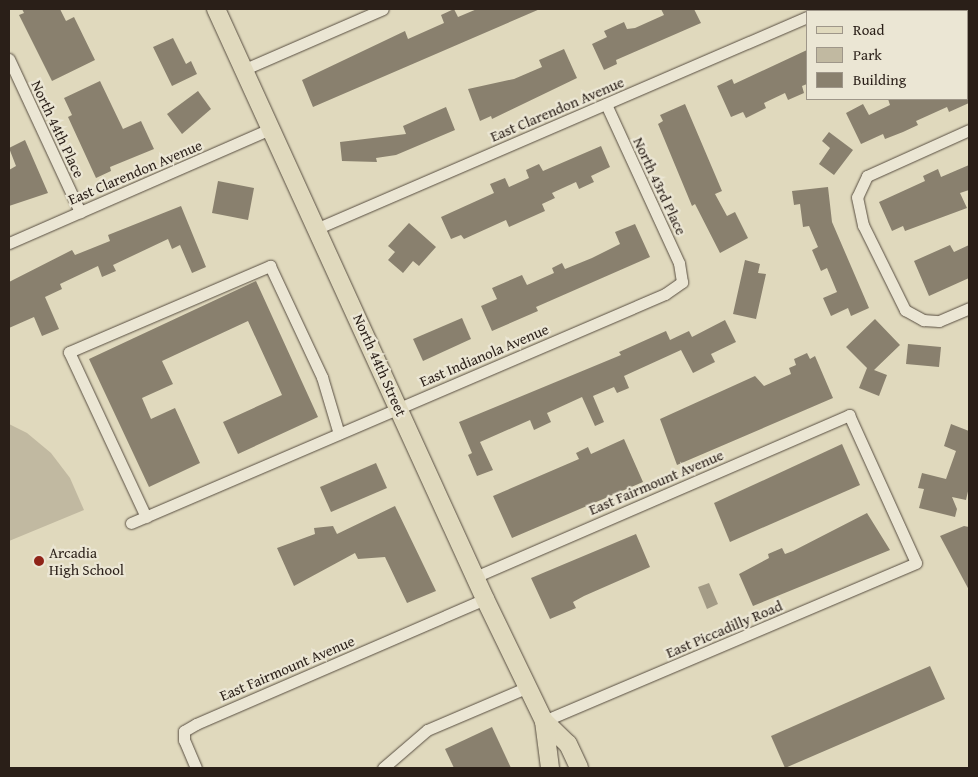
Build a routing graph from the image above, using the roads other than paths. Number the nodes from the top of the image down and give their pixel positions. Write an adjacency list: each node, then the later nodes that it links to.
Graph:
1 (216, 9): 5 (main road, North 44th Street)
2 (383, 9): 5 (street)
3 (806, 17): 6 (street, East Clarendon Avenue)
4 (9, 59): 9 (street, North 44th Place)
5 (245, 69): 7 (main road, North 44th Street)
6 (606, 104): 10 (street, East Clarendon Avenue); 12 (street, North 43rd Place)
7 (272, 128): 9 (street, East Clarendon Avenue); 10 (main road, North 44th Street)
8 (969, 130): 13 (street)
9 (80, 212): 11 (street, East Clarendon Avenue)
10 (318, 228): 14 (main road, North 44th Street)
11 (9, 243)
12 (682, 282): 14 (street, East Indianola Avenue)
13 (969, 308)
14 (400, 407): 15 (street, East Indianola Avenue); 19 (main road, North 44th Street)
15 (339, 434): 16 (street, East Indianola Avenue); 16 (street)
16 (146, 517): 17 (street, East Indianola Avenue)
17 (131, 523)
18 (916, 563): 19 (street, East Fairmount Avenue); 22 (street, East Piccadilly Road)
19 (475, 578): 20 (main road, North 44th Street)
20 (485, 599): 21 (main road, North 44th Street); 23 (street, East Fairmount Avenue)
21 (528, 687): 22 (main road, North 44th Street); 24 (street)
22 (544, 721): 25 (main road, North 44th Street); 26 (main road, North 44th Street)
23 (196, 768)
24 (383, 768)
25 (550, 768)
26 (579, 768)

